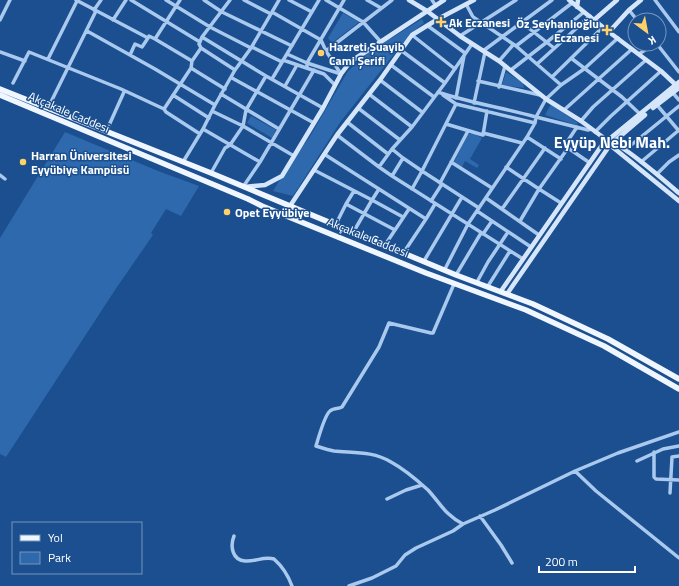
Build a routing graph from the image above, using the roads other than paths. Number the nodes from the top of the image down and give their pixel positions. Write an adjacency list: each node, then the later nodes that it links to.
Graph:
1 (10, 0): 42 (street)
2 (77, 0): 35 (street); 91 (street)
3 (101, 0): 35 (street)
4 (126, 0): 45 (street)
5 (131, 0): 46 (street)
6 (166, 0): 30 (street)
7 (180, 0): 30 (street)
8 (204, 0): 38 (street)
9 (230, 0): 38 (street)
10 (244, 0): 41 (street)
11 (279, 0): 41 (street)
12 (289, 0): 39 (street)
13 (319, 0): 39 (street)
14 (326, 0): 33 (street)
15 (344, 0): 33 (street)
16 (367, 0): 34 (street)
17 (392, 0): 34 (street)
18 (409, 0): 37 (main road)
19 (432, 0): 31 (street)
20 (444, 0): 31 (main road)
21 (474, 0): 29 (main road)
22 (516, 0): 48 (street)
23 (552, 0): 49 (street)
24 (578, 0): 32 (main road)
25 (616, 0): 43 (main road)
26 (642, 0): 36 (main road)
27 (655, 0): 58 (street)
28 (571, 1): 32 (main road); 56 (street)
29 (466, 4): 44 (main road); 48 (street)
30 (176, 6): 46 (street); 51 (street)
31 (436, 6): 37 (main road)
32 (577, 7): 40 (main road)
33 (340, 8): 47 (street); 66 (street)
34 (381, 8): 47 (street)
35 (95, 10): 45 (street); 54 (street)
36 (629, 10): 57 (main road)
37 (428, 11): 44 (main road); 67 (main road)
38 (222, 12): 51 (street); 55 (street)
39 (312, 12): 53 (street)
40 (584, 12): 43 (main road); 69 (street)
41 (271, 13): 53 (street); 55 (street)
42 (1, 17)
43 (592, 18): 52 (main road); 76 (street)
44 (438, 19): 50 (main road); 61 (main road)
45 (113, 20): 63 (street)
46 (166, 22): 64 (street); 68 (street)
47 (363, 22): 67 (street); 77 (street)
48 (480, 22): 61 (street); 62 (street)
49 (521, 22): 56 (street); 62 (street)
50 (428, 26): 59 (main road); 85 (street)
51 (210, 27): 60 (street); 74 (street)
52 (603, 27): 57 (main road); 90 (street)
53 (303, 28): 66 (street); 72 (street)
54 (87, 31): 88 (street); 103 (street)
55 (261, 31): 72 (street); 74 (street)
56 (535, 32): 69 (street); 73 (street)
57 (609, 32): 65 (main road)
58 (679, 32)
59 (412, 35): 78 (main road); 106 (street)
60 (202, 36): 68 (street); 95 (street)
61 (460, 36): 70 (main road)
62 (501, 36): 73 (street); 79 (street)
63 (148, 38): 64 (street); 88 (street)
64 (155, 38): 94 (street)
65 (618, 38): 71 (main road); 107 (street)
66 (322, 40): 77 (street); 98 (street)
67 (380, 41): 113 (main road)
68 (200, 42): 75 (street)
69 (547, 42): 76 (street); 89 (street)
70 (472, 44): 79 (main road); 85 (street)
71 (627, 45)
72 (292, 46): 86 (street)
73 (515, 46): 89 (street); 97 (street)
74 (252, 47): 95 (street); 96 (street)
75 (201, 48): 94 (street); 108 (street)
76 (554, 48): 99 (street)
77 (326, 51): 113 (street)
78 (402, 51): 101 (main road); 121 (street)
79 (484, 51): 97 (main road); 120 (street)
80 (0, 52): 93 (street)
81 (629, 52): 118 (street)
82 (636, 52): 87 (main road)
83 (642, 52): 87 (street)
84 (663, 52): 112 (street)
85 (465, 53): 106 (street); 143 (street)
86 (287, 54): 96 (street); 98 (street)
87 (639, 54): 92 (main road)
88 (130, 55): 123 (street)
89 (528, 57): 99 (street); 110 (street)
90 (572, 58): 107 (street); 115 (street)
91 (48, 59): 93 (street); 103 (street)
92 (646, 60): 111 (main road); 131 (street)
93 (25, 61): 122 (street)
94 (192, 61): 104 (street)
95 (243, 61): 108 (street); 114 (street)
96 (282, 61): 100 (street); 117 (street)
97 (499, 61): 102 (main road)
98 (307, 62): 105 (street); 113 (street)
99 (536, 64): 115 (street)
100 (297, 65): 105 (street); 126 (street)
101 (391, 65): 119 (main road); 142 (street)
102 (505, 66): 110 (main road); 128 (street)
103 (69, 68): 132 (street); 152 (street)
104 (191, 68): 123 (street); 130 (street)
105 (308, 68): 109 (street)
106 (455, 69): 121 (street)
107 (584, 69): 118 (street); 125 (street)
108 (236, 70): 116 (street)
109 (314, 70): 124 (street); 137 (street)
110 (511, 70): 140 (main road)
111 (661, 71): 127 (main road); 146 (street)
112 (679, 72)
113 (341, 74): 124 (main road)
114 (266, 76): 117 (street); 133 (street)
115 (552, 77): 125 (street)
116 (232, 78): 130 (street); 133 (street)
117 (272, 79): 126 (street)
118 (598, 79): 131 (street); 158 (street)
119 (380, 80): 138 (main road); 160 (street)
120 (478, 81): 128 (street); 147 (street)
121 (445, 83): 134 (street)
122 (13, 84)
123 (181, 84): 141 (street); 149 (street)
124 (335, 85): 154 (main road)
125 (560, 85): 144 (street)
126 (285, 86): 137 (street)
127 (678, 86): 135 (main road); 162 (main road)
128 (500, 87): 140 (street)
129 (0, 89): 152 (main road, Akçakale Caddesi)
130 (225, 89): 136 (street)
131 (613, 90): 146 (street); 167 (street)
132 (124, 92): 153 (street); 179 (street)
133 (257, 92): 156 (street); 157 (street)
134 (438, 92): 142 (street); 143 (street); 148 (street)
135 (673, 93): 145 (street); 150 (main road)
136 (221, 94): 149 (street); 156 (street)
137 (299, 94): 154 (street); 157 (street)
138 (369, 94): 155 (main road); 172 (street)
139 (0, 95): 235 (main road, Akçakale Caddesi)
140 (542, 95): 144 (main road)
141 (174, 96): 153 (street); 165 (street)
142 (434, 97): 160 (street)
143 (456, 98): 147 (street)
144 (546, 99): 158 (main road); 164 (street)
145 (679, 100)
146 (628, 102): 162 (street); 178 (street)
147 (474, 103): 164 (street)
148 (456, 104): 161 (street); 170 (street)
149 (215, 105): 159 (street)
150 (657, 105): 163 (street); 187 (main road)
151 (679, 106): 163 (street)
152 (48, 108): 179 (main road, Akçakale Caddesi)
153 (164, 108): 181 (street)
154 (323, 108): 168 (main road)
155 (358, 108): 166 (main road); 184 (street)
156 (246, 110): 171 (street); 175 (street)
157 (290, 110): 168 (street); 175 (street)
158 (564, 110): 167 (main road)
159 (212, 111): 165 (street); 171 (street)
160 (422, 112): 172 (street)
161 (487, 112): 169 (street); 180 (street)
162 (641, 115): 187 (main road)
163 (666, 116): 177 (street); 192 (street)
164 (536, 117): 169 (street); 174 (street)
165 (209, 118): 173 (street)
166 (346, 122): 182 (main road); 194 (street)
167 (581, 122): 178 (main road)
168 (314, 123): 195 (main road)
169 (535, 123): 183 (street)
170 (446, 124): 176 (street); 207 (street)
171 (243, 126): 185 (street); 188 (street)
172 (412, 127): 184 (street)
173 (203, 128): 181 (street); 188 (street)
174 (577, 128): 178 (street); 190 (street)
175 (279, 129): 185 (street)
176 (468, 130): 180 (street); 201 (street)
177 (679, 130): 202 (street)
178 (593, 131): 187 (main road)
179 (106, 132): 199 (main road, Akçakale Caddesi)
180 (483, 133): 186 (street)
181 (200, 134): 199 (street)
182 (337, 135): 193 (main road); 204 (street)
183 (526, 136): 186 (street); 189 (street)
184 (400, 140): 191 (street)
185 (271, 142): 195 (street); 200 (street)
186 (522, 143): 205 (street)
187 (611, 143): 192 (main road); 203 (main road); 225 (main road); 260 (main road)
188 (230, 145): 200 (street); 208 (street)
189 (544, 148): 198 (street); 213 (street)
190 (568, 148): 198 (street); 203 (street)
191 (392, 149): 194 (street); 196 (street)
192 (625, 150): 202 (main road)
193 (324, 154): 206 (main road); 216 (street)
194 (388, 154): 204 (street)
195 (294, 156): 215 (main road)
196 (403, 158): 207 (street); 211 (street)
197 (678, 158): 209 (street)
198 (561, 159): 219 (street)
199 (183, 162): 208 (main road, Akçakale Caddesi)
200 (260, 162): 215 (street)
201 (451, 162): 214 (street); 217 (street)
202 (641, 162): 209 (main road)
203 (590, 163): 227 (main road)
204 (379, 167): 211 (street)
205 (506, 167): 213 (street); 217 (street)
206 (314, 170): 220 (street); 229 (main road)
207 (422, 171): 214 (street); 218 (street)
208 (211, 173): 215 (main road, Akçakale Caddesi)
209 (657, 174): 221 (main road)
210 (0, 175): 212 (street)
211 (392, 176): 218 (street)
212 (5, 178)
213 (524, 179): 219 (street); 232 (street)
214 (441, 183): 222 (street); 226 (street)
215 (243, 187): 229 (main road, Akçakale Caddesi)
216 (379, 188): 224 (street); 230 (street)
217 (492, 188): 223 (street)
218 (412, 189): 226 (street)
219 (539, 189): 227 (street); 238 (street)
220 (354, 191): 224 (street); 228 (street)
221 (679, 193)
222 (462, 197): 231 (street); 234 (street)
223 (486, 198): 231 (street); 232 (street)
224 (372, 200): 233 (street); 236 (street)
225 (679, 201)
226 (433, 203): 234 (street); 237 (street)
227 (561, 203): 246 (main road)
228 (346, 204): 233 (street); 240 (street)
229 (290, 206): 235 (main road); 240 (main road, Akçakale Caddesi)
230 (409, 208): 236 (street); 237 (street)
231 (478, 209): 239 (street); 241 (street)
232 (502, 209): 238 (street)
233 (364, 214): 242 (street); 243 (street)
234 (452, 214): 241 (street); 253 (street)
235 (285, 215): 257 (main road, Akçakale Caddesi)
236 (403, 217): 242 (street)
237 (426, 220): 251 (street)
238 (520, 220): 246 (street)
239 (492, 221): 244 (street); 245 (street)
240 (336, 224): 243 (main road, Akçakale Caddesi)
241 (468, 224): 245 (street); 254 (street)
242 (395, 230): 248 (street)
243 (354, 231): 248 (main road, Akçakale Caddesi)
244 (508, 232): 247 (street); 249 (street)
245 (482, 233): 247 (street); 255 (street)
246 (540, 235): 249 (main road)
247 (499, 244): 250 (street); 256 (street)
248 (385, 245): 251 (main road, Akçakale Caddesi)
249 (531, 247): 252 (main road)
250 (510, 251): 252 (street); 258 (street)
251 (404, 252): 253 (main road, Akçakale Caddesi)
252 (523, 259): 259 (main road)
253 (424, 261): 254 (main road, Akçakale Caddesi)
254 (445, 269): 255 (main road, Akçakale Caddesi)
255 (456, 275): 256 (main road, Akçakale Caddesi)
256 (477, 282): 258 (main road, Akçakale Caddesi)
257 (454, 284): 262 (main road, Akçakale Caddesi); 271 (street)
258 (488, 286): 259 (main road, Akçakale Caddesi)
259 (501, 291): 260 (main road, Akçakale Caddesi)
260 (507, 294): 261 (main road, Akçakale Caddesi)
261 (679, 379)
262 (679, 389)
263 (679, 432): 268 (street)
264 (679, 446): 265 (street)
265 (654, 452): 267 (street); 269 (street)
266 (679, 456): 269 (street)
267 (637, 461)
268 (575, 471): 274 (street); 277 (street)
269 (672, 480): 270 (street); 272 (street)
270 (679, 480)
271 (422, 485): 273 (street); 275 (street)
272 (670, 492)
273 (387, 499)
274 (480, 516): 275 (street); 278 (street)
275 (463, 524): 280 (street)
276 (234, 536): 279 (street)
277 (679, 558)
278 (512, 564)
279 (292, 586)
280 (349, 586)

